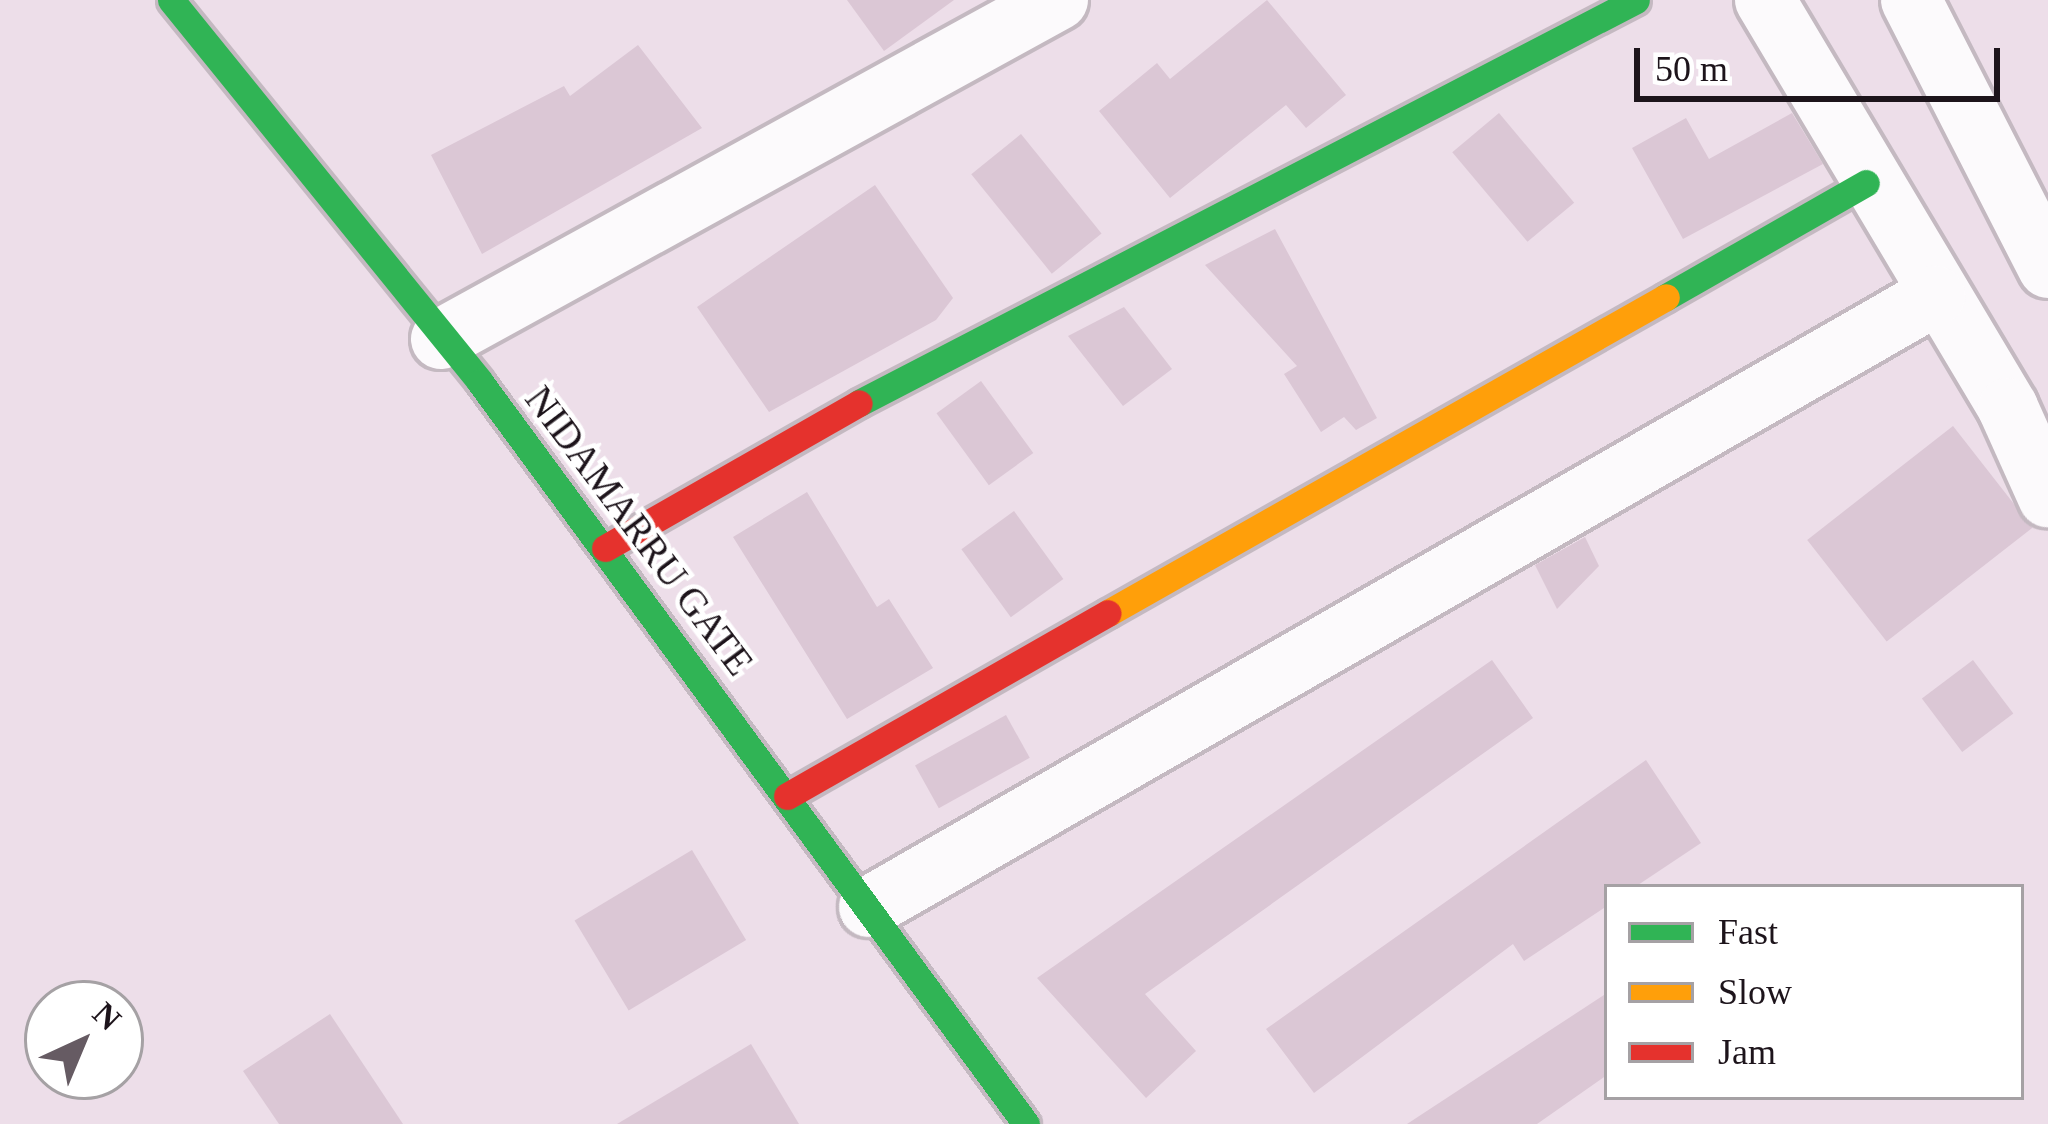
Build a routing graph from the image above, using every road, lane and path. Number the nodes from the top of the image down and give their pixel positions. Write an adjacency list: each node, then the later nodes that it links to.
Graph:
1 (171, 0): 9 (street, NIDAMARRU GATE)
2 (1058, 0): 9 (street)
3 (1636, 0): 12 (street)
4 (1765, 0): 6 (street)
5 (1911, 0): 7 (street)
6 (1866, 183): 8 (street); 13 (street)
7 (2048, 268)
8 (1935, 296): 10 (street); 14 (street)
9 (441, 339): 12 (street, NIDAMARRU GATE)
10 (2028, 399): 11 (street)
11 (2048, 497)
12 (605, 548): 13 (street, NIDAMARRU GATE)
13 (787, 796): 14 (street, NIDAMARRU GATE)
14 (869, 907): 15 (street, NIDAMARRU GATE)
15 (1026, 1124)

